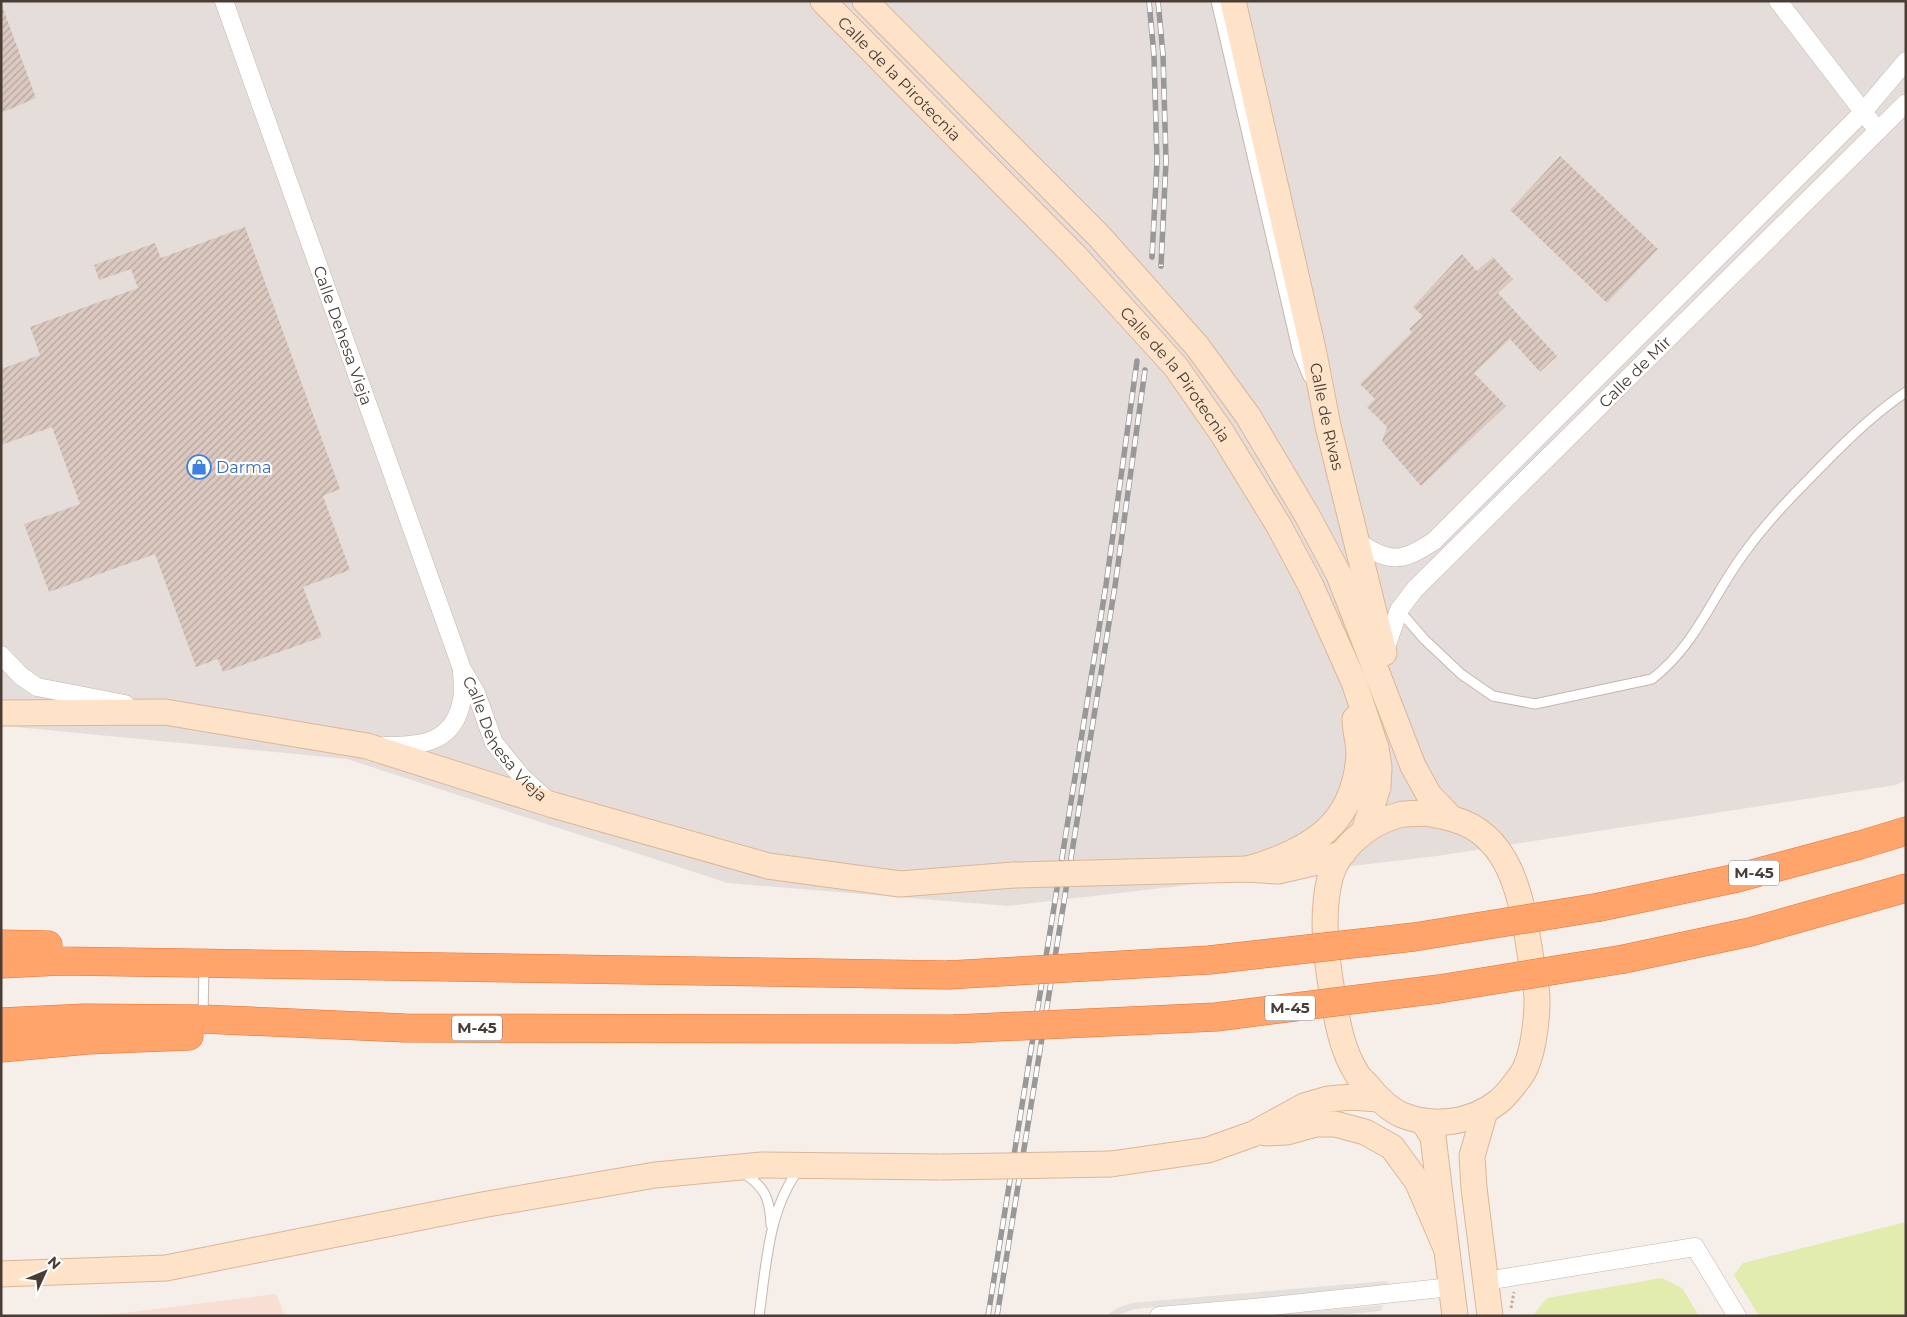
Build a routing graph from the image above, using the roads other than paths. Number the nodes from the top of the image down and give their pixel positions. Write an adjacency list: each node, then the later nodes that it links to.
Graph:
1 (224, 1): 17 (street, Calle Dehesa Vieja)
2 (823, 1): 19 (street, Calle de la Pirotecnia)
3 (865, 1): 18 (street, Calle de la Pirotecnia)
4 (1216, 1): 12 (lane)
5 (1233, 1): 12 (street, Calle de Rivas)
6 (1778, 1): 9 (street)
7 (1906, 62): 9 (street, Calle de Mir)
8 (1906, 103): 10 (street, Calle de Mir)
9 (1862, 112): 10 (street); 13 (street, Calle de Mir)
10 (1878, 131): 14 (street, Calle de Mir)
11 (1906, 392): 14 (lane)
12 (1328, 426): 13 (street, Calle de Rivas)
13 (1356, 541): 15 (street, Calle de Rivas)
14 (1399, 610): 15 (street, Calle de Mir)
15 (1384, 654): 18 (street, Calle de Rivas)
16 (1, 655): 20 (street)
17 (462, 669): 22 (street, Calle Dehesa Vieja); 23 (street, Calle Dehesa Vieja)
18 (1380, 681): 24 (street, Calle de Rivas)
19 (1354, 682): 25 (street, Calle de la Pirotecnia); 28 (street)
20 (165, 712): 21 (street); 22 (street)
21 (1, 713)
22 (367, 746): 23 (street)
23 (553, 806): 28 (street, bridge)
24 (1450, 817): 25 (street); 39 (street)
25 (1364, 831): 27 (street)
26 (1906, 831): 33 (highway, M-45, bridge)
27 (1343, 853): 28 (street); 38 (street)
28 (1248, 869)
29 (1906, 888): 36 (highway, M-45, bridge)
30 (1, 944): 33 (highway)
31 (204, 963): 32 (highway, M-45); 33 (highway, M-45); 34 (lane)
32 (1, 964)
33 (409, 967)
34 (203, 1019): 35 (highway, M-45); 36 (highway, M-45)
35 (1, 1022)
36 (405, 1028): 37 (highway)
37 (1, 1048)
38 (1378, 1099): 40 (street); 41 (street)
39 (1485, 1111): 40 (street); 47 (street)
40 (1422, 1120): 45 (street)
41 (1253, 1134): 42 (street, bridge); 45 (street)
42 (802, 1165): 43 (street); 44 (lane)
43 (735, 1168): 44 (lane); 46 (street)
44 (771, 1233): 49 (lane)
45 (1446, 1248): 48 (street)
46 (1, 1274)
47 (1486, 1281): 52 (street); 53 (street)
48 (1451, 1288): 50 (street); 51 (street)
49 (759, 1316)
50 (1159, 1316)
51 (1455, 1316)
52 (1490, 1316)
53 (1737, 1316)

